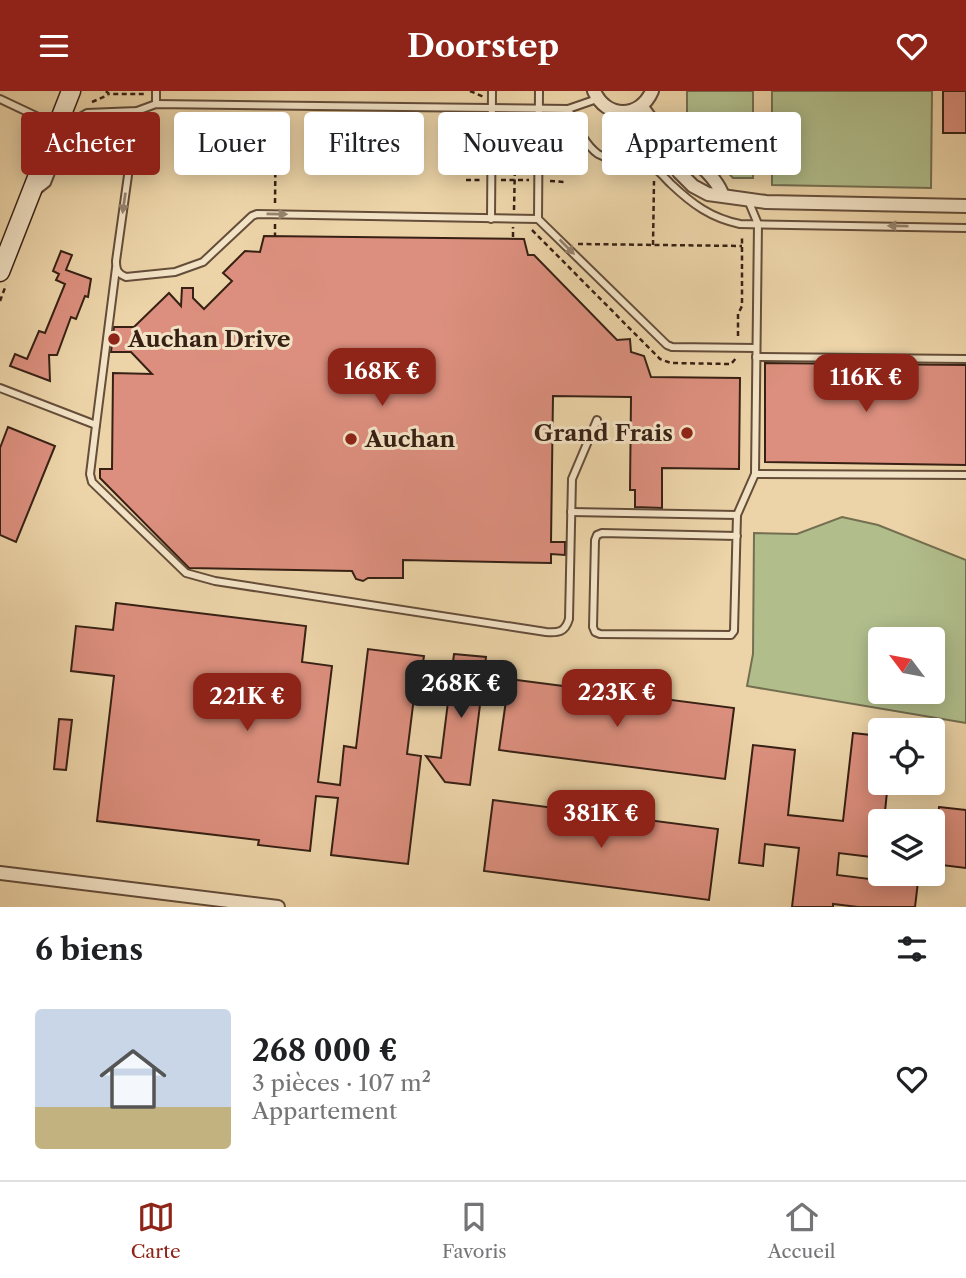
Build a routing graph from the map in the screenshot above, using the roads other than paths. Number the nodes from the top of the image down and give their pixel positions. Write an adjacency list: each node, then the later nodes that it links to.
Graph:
1 (71, 91): 15 (street)
2 (492, 91): 10 (lane)
3 (540, 91): 11 (lane)
4 (652, 91): 9 (street)
5 (156, 92): 8 (lane)
6 (596, 95): 9 (street); 12 (lane)
7 (0, 99): 14 (lane)
8 (156, 104): 10 (lane); 13 (lane)
9 (642, 107): 16 (street)
10 (492, 108): 11 (lane); 24 (lane)
11 (539, 109): 12 (lane); 25 (lane)
12 (568, 109): 26 (lane)
13 (137, 111): 21 (lane); 28 (lane, one-way to 28)
14 (27, 112)
15 (63, 112)
16 (646, 112)
17 (38, 175): 21 (street)
18 (682, 175): 20 (street)
19 (711, 175): 20 (street)
20 (722, 194): 22 (street)
21 (30, 197): 29 (street)
22 (748, 200): 23 (street); 26 (lane)
23 (966, 206)
24 (491, 219): 25 (lane); 28 (lane, one-way to 24)
25 (538, 219): 30 (lane, one-way to 30)
26 (758, 224): 27 (lane, one-way to 26); 30 (lane)
27 (966, 228)
28 (116, 268): 35 (lane)
29 (1, 269)
30 (756, 348): 31 (lane)
31 (756, 357): 32 (lane); 36 (lane)
32 (966, 359)
33 (0, 387): 35 (lane)
34 (597, 420): 38 (lane)
35 (96, 425): 38 (lane)
36 (755, 474): 37 (lane); 39 (lane)
37 (966, 475)
38 (572, 513): 39 (lane)
39 (737, 515): 40 (lane)
40 (737, 536): 40 (lane)
41 (0, 873): 42 (street)
42 (278, 907)

